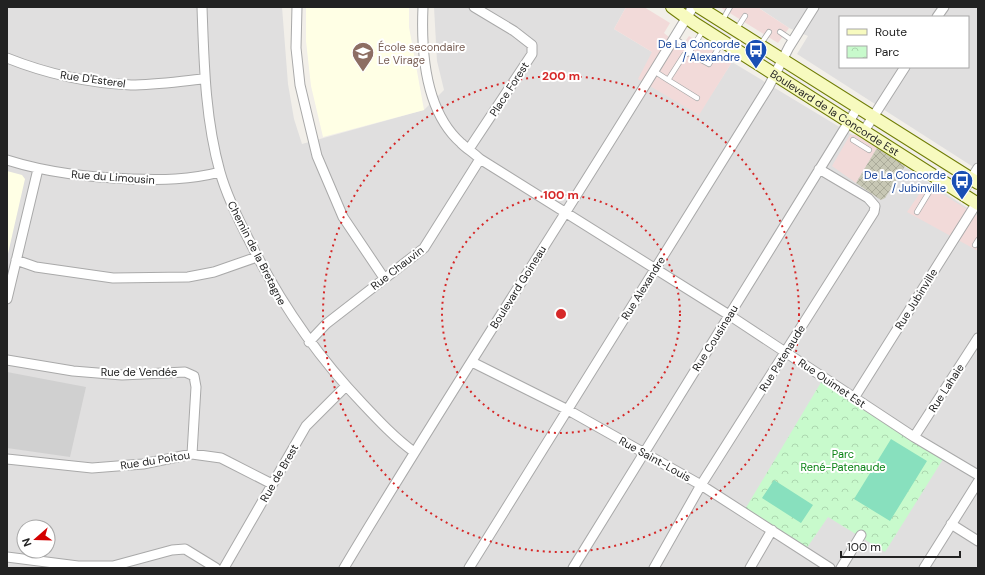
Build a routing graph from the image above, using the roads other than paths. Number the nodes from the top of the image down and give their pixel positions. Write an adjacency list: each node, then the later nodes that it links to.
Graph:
1 (202, 7): 29 (street, Chemin de la Bretagne)
2 (297, 7): 55 (street)
3 (423, 7): 38 (street, Rue Ouimet Est)
4 (474, 7): 38 (street, Place Forest)
5 (672, 7): 13 (street, Boulevard de la Concorde Est)
6 (693, 7): 13 (street, Boulevard Goineau)
7 (699, 7): 14 (street, Boulevard de la Concorde Est)
8 (730, 7): 14 (lane)
9 (814, 7): 21 (street, Rue Alexandre)
10 (944, 7): 12 (street)
11 (745, 16): 16 (lane)
12 (938, 16)
13 (686, 18): 15 (street, Boulevard de la Concorde Est); 19 (street, Boulevard Goineau)
14 (722, 21): 16 (street, Boulevard de la Concorde Est)
15 (704, 29): 20 (street, Boulevard de la Concorde Est); 23 (lane)
16 (736, 30): 22 (street, Boulevard de la Concorde Est)
17 (769, 32): 22 (lane)
18 (780, 32): 21 (lane)
19 (674, 38): 23 (lane); 27 (street, Boulevard Goineau)
20 (722, 41): 23 (lane); 28 (street, Boulevard de la Concorde Est)
21 (793, 41): 25 (street, Rue Alexandre)
22 (760, 46): 25 (street, Boulevard de la Concorde Est)
23 (689, 53): 30 (lane)
24 (7, 58): 29 (street, Rue D'Esterel)
25 (782, 59): 28 (street, Rue Alexandre); 32 (street, Boulevard de la Concorde Est)
26 (904, 68): 33 (street)
27 (654, 71): 30 (lane); 50 (street, Boulevard Goineau)
28 (775, 74): 34 (street, Boulevard de la Concorde Est); 54 (street, Rue Alexandre)
29 (204, 79): 45 (street, Chemin de la Bretagne)
30 (668, 80): 31 (lane)
31 (697, 98)
32 (858, 108): 33 (street, Boulevard de la Concorde Est); 34 (street, Rue Cousineau)
33 (873, 117): 35 (street); 47 (street, Boulevard de la Concorde Est)
34 (848, 121): 35 (street, Boulevard de la Concorde Est); 44 (street, Rue Cousineau)
35 (864, 132): 37 (lane); 46 (street, Boulevard de la Concorde Est)
36 (854, 140): 37 (lane)
37 (862, 145): 39 (lane)
38 (469, 149): 40 (street, Rue Ouimet Est)
39 (869, 150)
40 (480, 159): 50 (street, Rue Ouimet Est); 55 (street, Rue Chauvin)
41 (7, 160): 43 (street, Rue du Limousin)
42 (978, 168): 47 (street)
43 (38, 169): 45 (street, Rue du Limousin); 53 (street)
44 (819, 169): 57 (street, Rue Cousineau); 60 (street, Rue Patenaude)
45 (220, 172): 52 (street, Chemin de la Bretagne)
46 (937, 178): 48 (street, Boulevard de la Concorde Est); 51 (lane)
47 (975, 181): 48 (street)
48 (962, 194): 49 (street, Boulevard de la Concorde Est)
49 (978, 202): 64 (street, Rue Jubinville)
50 (564, 212): 54 (street, Rue Ouimet Est); 62 (street, Boulevard Goineau)
51 (917, 212)
52 (257, 257): 53 (street); 59 (street, Chemin de la Bretagne)
53 (16, 260): 56 (street)
54 (655, 268): 57 (street, Rue Ouimet Est); 65 (street, Rue Alexandre)
55 (384, 278): 59 (street, Rue Chauvin)
56 (7, 299)
57 (730, 315): 60 (street, Rue Ouimet Est); 68 (street, Rue Cousineau)
58 (978, 338): 66 (street, Rue Lahaie)
59 (309, 342): 63 (street, Chemin de la Bretagne)
60 (786, 352): 64 (street, Rue Ouimet Est); 74 (street, Rue Patenaude)
61 (7, 360): 69 (street, Rue de Vendée)
62 (472, 362): 65 (street, Rue Saint-Louis); 67 (street, Boulevard Goineau)
63 (346, 386): 67 (street, Chemin de la Bretagne); 73 (street, Rue de Brest)
64 (854, 398): 66 (street, Rue Ouimet Est)
65 (568, 410): 68 (street, Rue Saint-Louis); 83 (street, Rue Alexandre)
66 (914, 437): 71 (street, Rue Ouimet Est)
67 (414, 452): 82 (street, Boulevard Goineau)
68 (644, 453): 74 (street, Rue Saint-Louis); 84 (street, Rue Cousineau)
69 (192, 454): 70 (street, Rue du Poitou); 73 (street, Rue du Poitou)
70 (7, 459)
71 (978, 475)
72 (978, 482): 75 (street)
73 (272, 484): 81 (street, Rue de Brest)
74 (701, 485): 76 (street, Rue Saint-Louis); 85 (street, Rue Patenaude)
75 (952, 524): 78 (street); 89 (street)
76 (772, 530): 86 (street); 87 (street, Rue Saint-Louis)
77 (861, 535): 88 (street)
78 (978, 541)
79 (7, 557): 80 (street)
80 (216, 568)
81 (224, 568)
82 (344, 568)
83 (470, 568)
84 (572, 568)
85 (654, 568)
86 (750, 568)
87 (830, 568)
88 (841, 568)
89 (924, 568)

